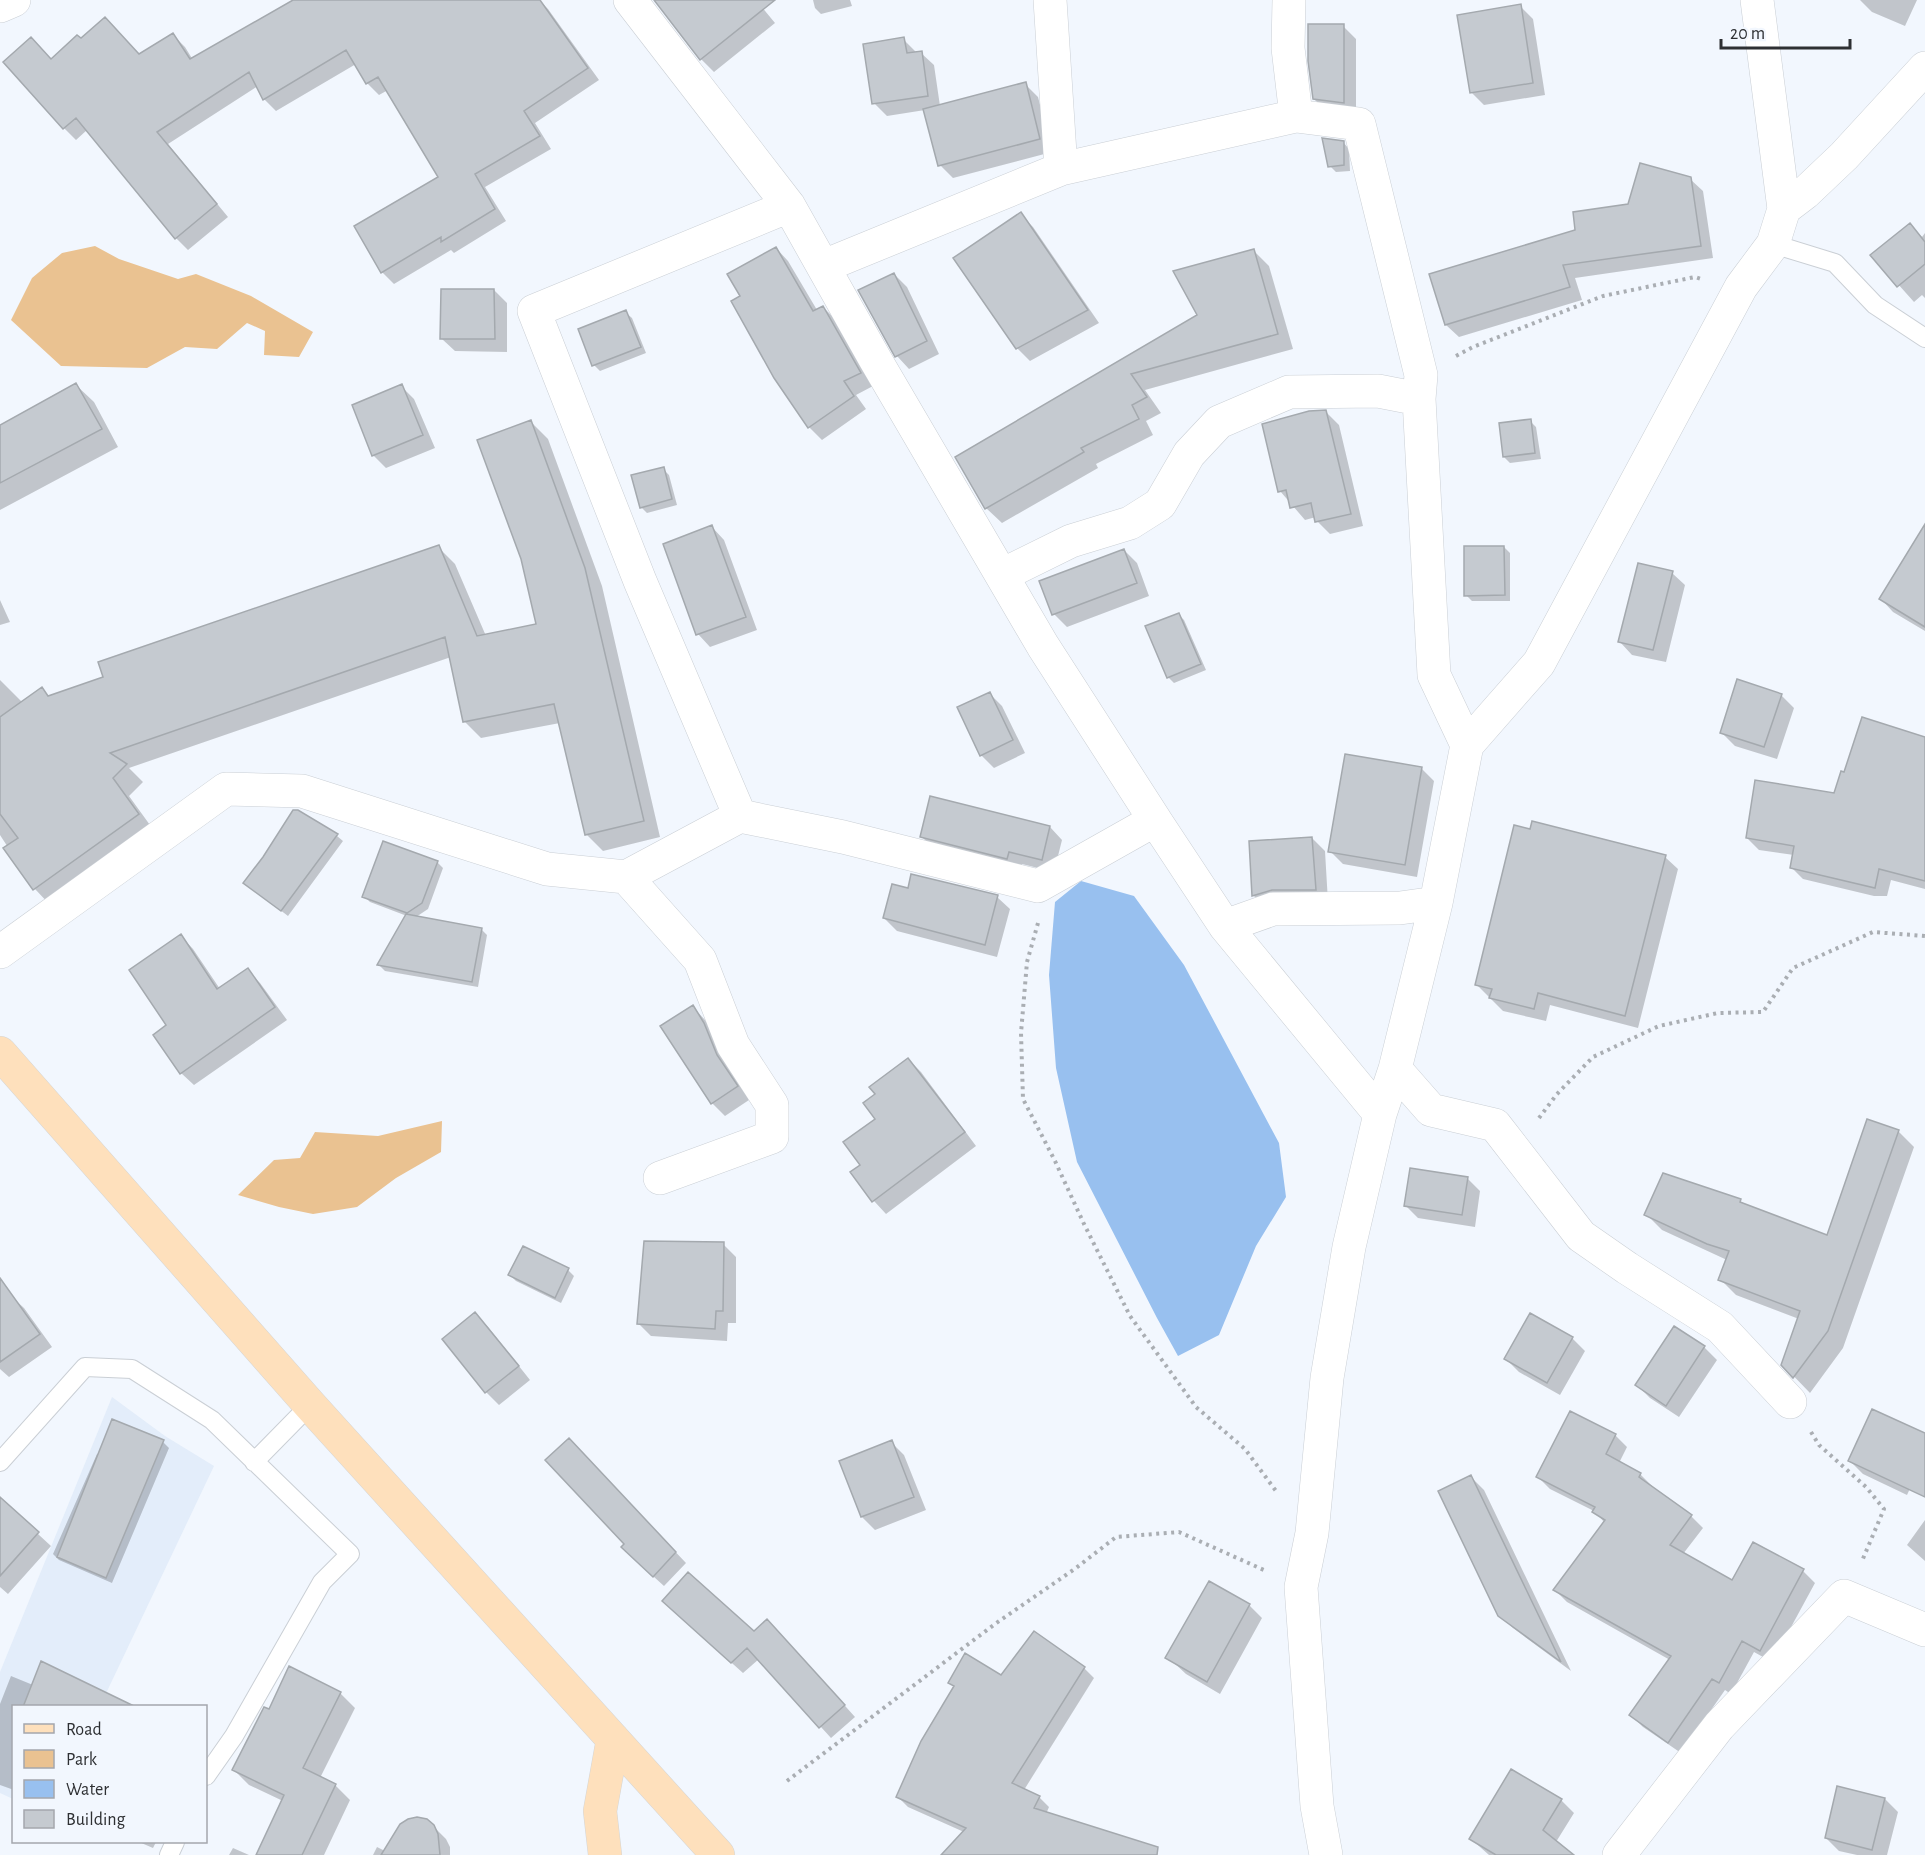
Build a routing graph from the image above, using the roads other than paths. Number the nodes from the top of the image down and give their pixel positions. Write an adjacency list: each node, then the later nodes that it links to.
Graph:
1 (14, 0): 6 (street)
2 (630, 0): 10 (street)
3 (1050, 0): 9 (street)
4 (1289, 0): 8 (street)
5 (1757, 0): 11 (street)
6 (0, 6)
7 (1925, 68): 11 (street)
8 (1296, 116): 9 (street); 15 (street)
9 (1061, 169): 13 (street)
10 (789, 206): 13 (street); 18 (street)
11 (1784, 209): 12 (street)
12 (1773, 244): 14 (lane); 17 (street)
13 (824, 266): 16 (street)
14 (1925, 338)
15 (1420, 387): 16 (street); 17 (street)
16 (1002, 575): 19 (street)
17 (1467, 745): 21 (street)
18 (740, 816): 19 (street); 20 (street)
19 (1155, 819): 22 (street)
20 (626, 877): 23 (street); 27 (street)
21 (1436, 903): 22 (street); 25 (street)
22 (1225, 926): 26 (street)
23 (0, 952)
24 (0, 1053): 29 (main road)
25 (1395, 1069): 26 (street); 28 (street)
26 (1380, 1114): 37 (street)
27 (660, 1178)
28 (1790, 1402)
29 (310, 1405): 31 (lane); 33 (main road)
30 (0, 1462): 31 (lane)
31 (254, 1462): 34 (lane)
32 (1925, 1630): 38 (street)
33 (613, 1739): 35 (main road); 36 (main road)
34 (207, 1775)
35 (712, 1853)
36 (605, 1855)
37 (1326, 1855)
38 (1619, 1855)

